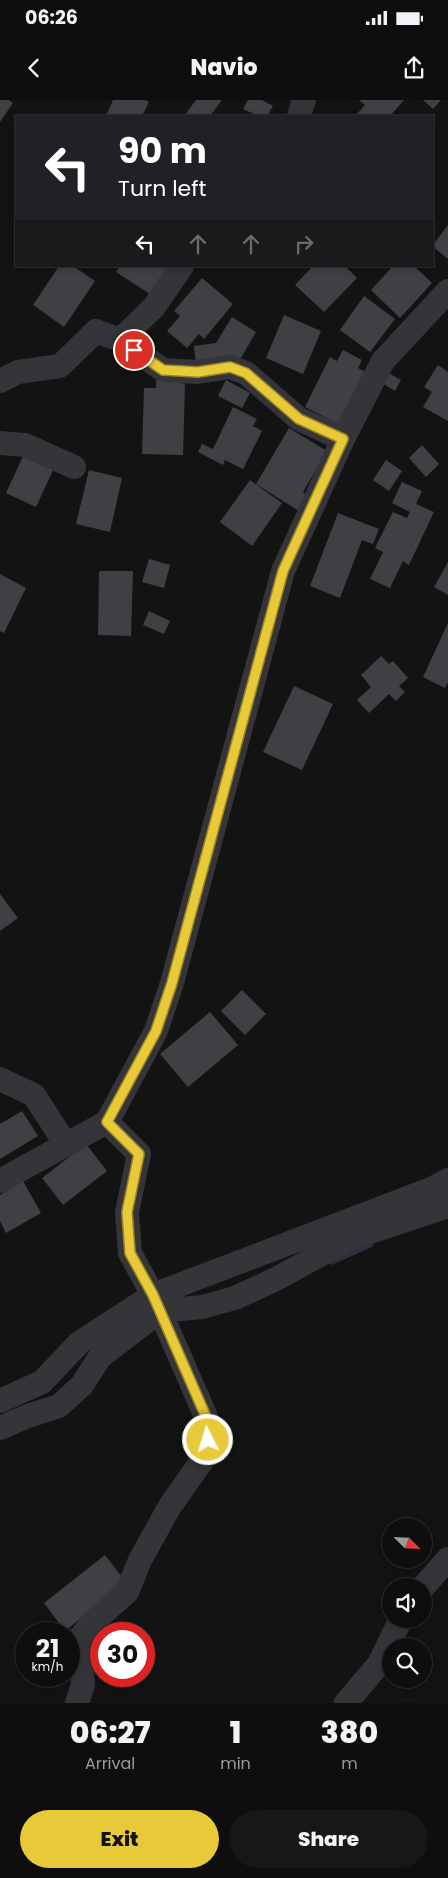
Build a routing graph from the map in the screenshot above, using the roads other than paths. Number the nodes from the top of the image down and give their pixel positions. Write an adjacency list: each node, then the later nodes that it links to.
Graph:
1 (304, 100): 2 (street)
2 (299, 115)
3 (181, 267): 5 (street)
4 (448, 291): 7 (street)
5 (120, 340): 6 (street); 7 (street)
6 (0, 381)
7 (343, 439): 11 (street)
8 (0, 443): 9 (street)
9 (74, 467)
10 (0, 1079): 12 (street)
11 (107, 1122): 12 (street); 16 (street)
12 (65, 1143): 14 (street)
13 (448, 1180): 16 (street)
14 (0, 1181)
15 (448, 1206): 16 (street)
16 (156, 1303): 17 (street); 18 (street); 22 (street)
17 (0, 1401)
18 (0, 1428)
19 (448, 1559): 20 (street)
20 (431, 1578)
21 (397, 1628): 23 (street)
22 (77, 1703)
23 (346, 1703)

